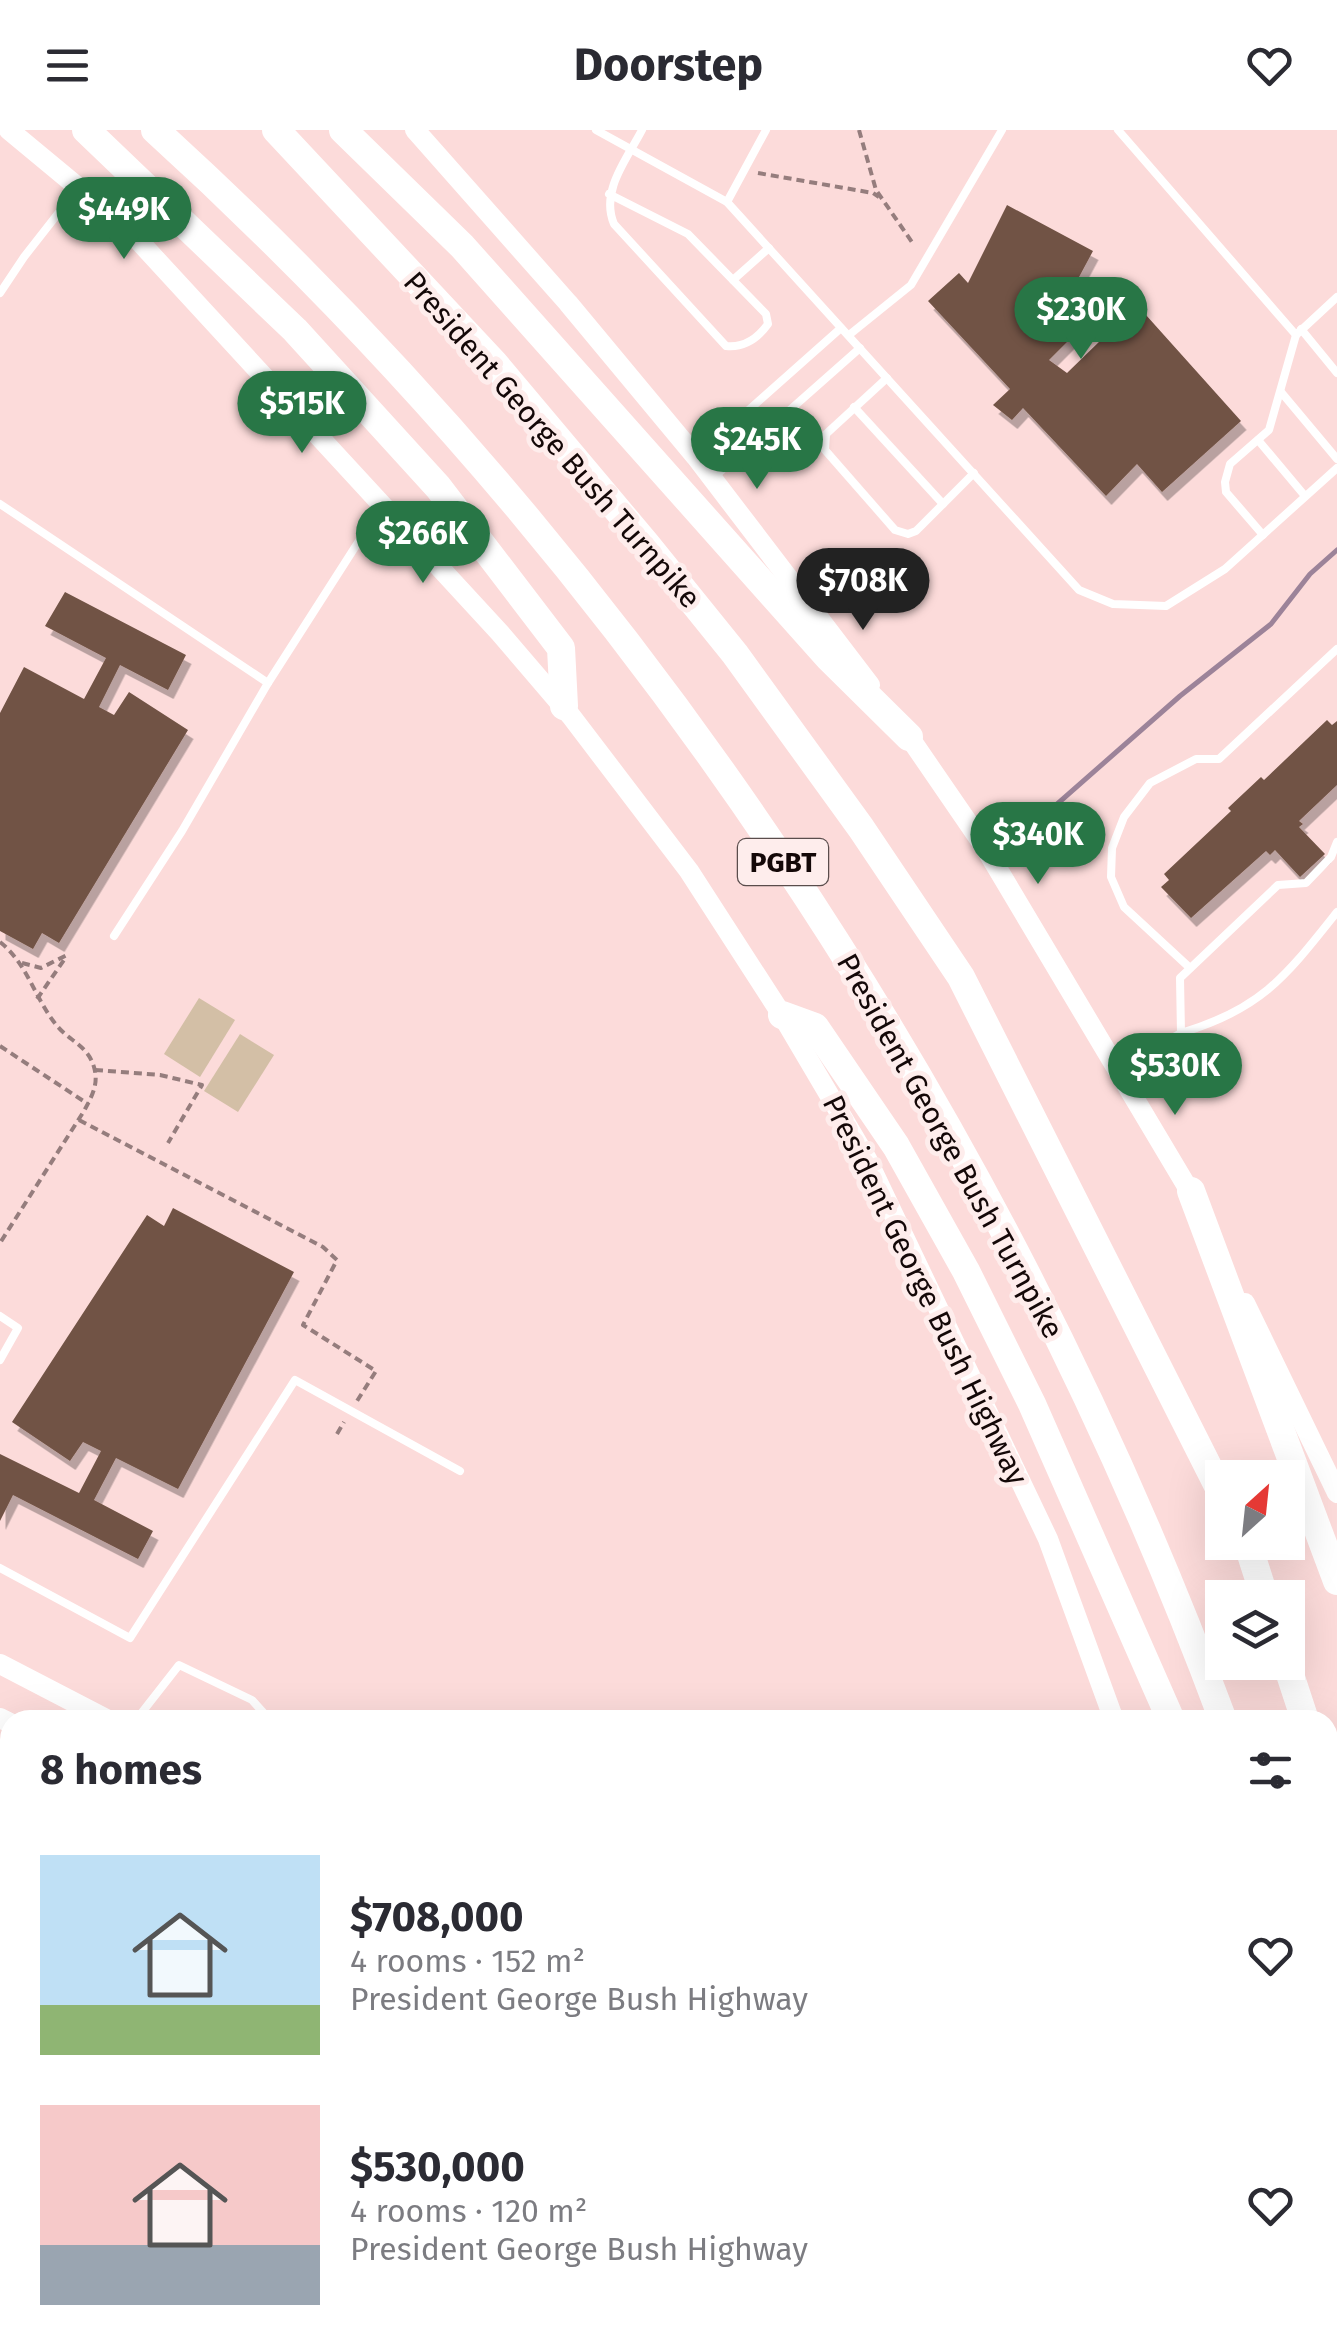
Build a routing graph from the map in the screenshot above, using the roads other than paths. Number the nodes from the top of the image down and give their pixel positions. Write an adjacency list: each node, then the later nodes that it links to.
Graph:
1 (9, 130): 13 (main road, President George Bush Highway)
2 (86, 130): 41 (highway)
3 (155, 130): 65 (highway, President George Bush Turnpike / PGBT)
4 (276, 130): 53 (highway, President George Bush Turnpike / PGBT)
5 (344, 130): 42 (highway)
6 (596, 130): 12 (lane)
7 (642, 130): 12 (lane)
8 (766, 130): 15 (lane)
9 (1002, 130): 22 (lane)
10 (1118, 130): 21 (lane)
11 (418, 131): 29 (main road)
12 (632, 150): 14 (lane); 15 (lane)
13 (78, 187): 18 (lane); 37 (main road, President George Bush Highway)
14 (609, 194): 17 (lane); 17 (lane)
15 (727, 202): 16 (lane)
16 (769, 248): 17 (lane); 20 (lane)
17 (733, 280)
18 (0, 293)
19 (1337, 298): 21 (lane)
20 (842, 328): 22 (lane); 29 (lane)
21 (1299, 332): 24 (lane); 26 (lane)
22 (849, 336): 23 (lane)
23 (860, 348): 25 (lane); 33 (lane)
24 (1337, 373)
25 (887, 378): 27 (lane); 32 (lane)
26 (1281, 392): 28 (lane); 30 (lane)
27 (854, 408): 36 (lane); 36 (lane)
28 (1258, 440): 34 (lane); 38 (lane)
29 (696, 456): 33 (main road)
30 (1337, 458)
31 (1337, 468): 34 (lane)
32 (974, 474): 36 (lane); 38 (lane)
33 (713, 478): 42 (main road)
34 (1305, 496): 38 (lane)
35 (0, 504): 40 (lane)
36 (943, 504)
37 (382, 505): 40 (lane); 41 (main road, President George Bush Highway)
38 (1262, 535)
39 (1337, 648): 46 (lane)
40 (268, 683): 45 (lane)
41 (564, 706): 47 (main road, President George Bush Highway)
42 (909, 737): 49 (main road)
43 (1337, 842): 46 (lane)
44 (1337, 912): 48 (lane)
45 (114, 936)
46 (1190, 968): 48 (lane)
47 (782, 1014): 63 (main road, President George Bush Highway); 64 (highway)
48 (1181, 1033): 49 (lane)
49 (1117, 1070): 50 (main road)
50 (1191, 1192): 55 (main road); 57 (highway)
51 (0, 1316): 52 (lane)
52 (0, 1360)
53 (1205, 1460)
54 (460, 1472): 56 (lane)
55 (1337, 1493)
56 (0, 1568)
57 (1337, 1581)
58 (0, 1664): 60 (main road)
59 (1292, 1680): 66 (highway)
60 (89, 1710)
61 (144, 1710): 62 (lane)
62 (261, 1710)
63 (1110, 1710)
64 (1168, 1710)
65 (1219, 1710)
66 (1302, 1710)

